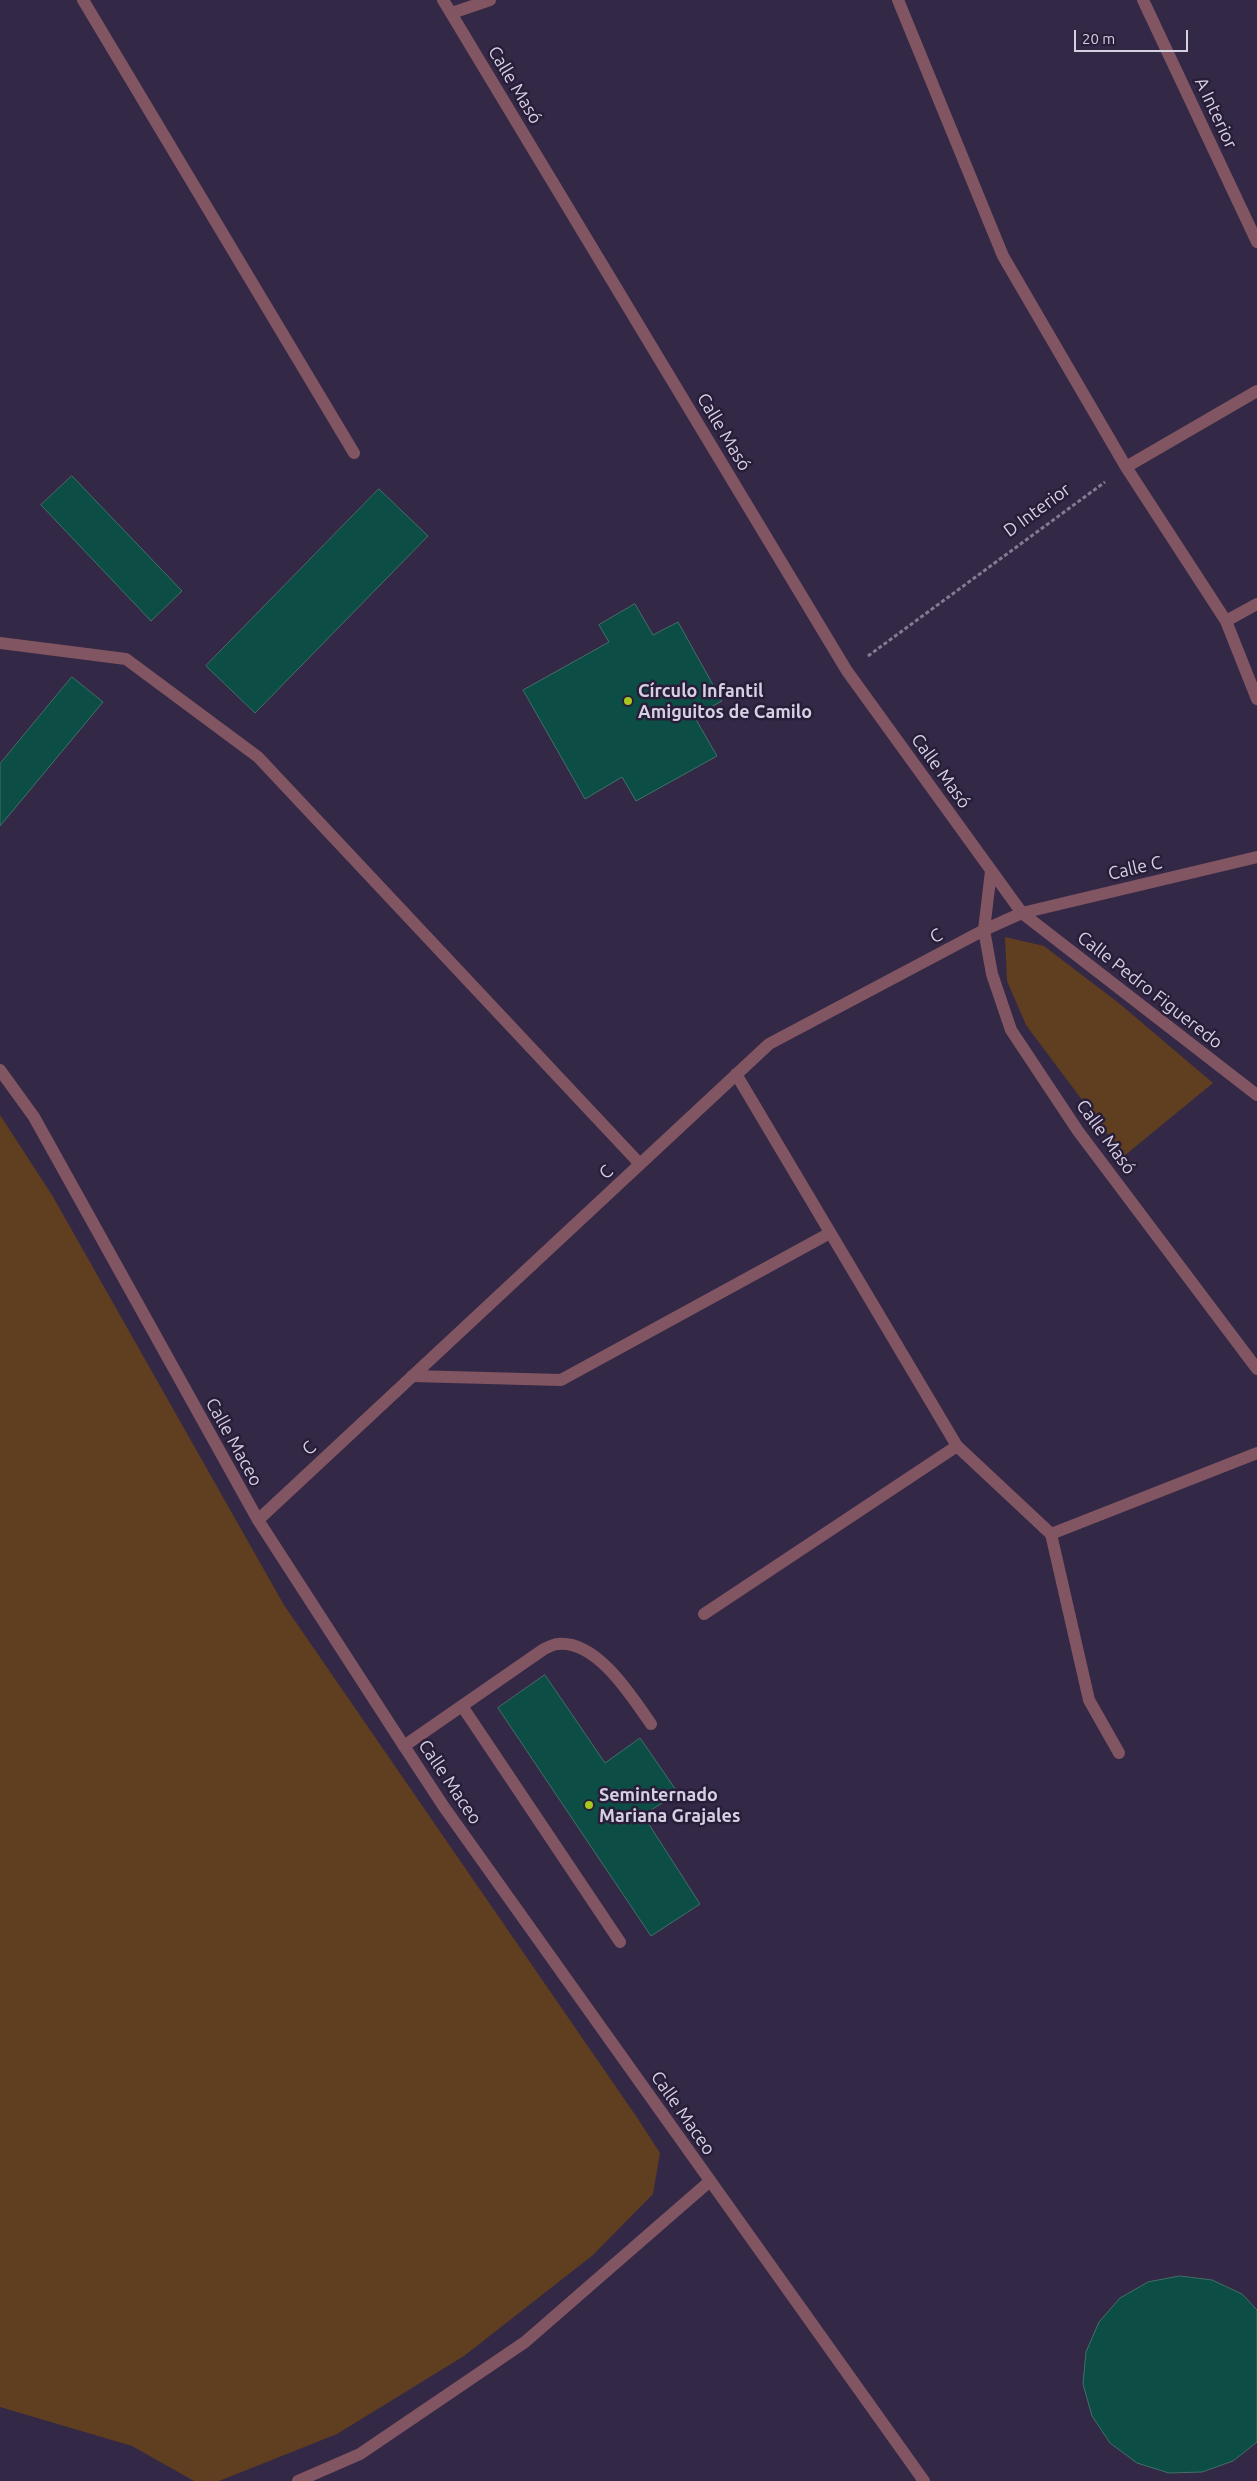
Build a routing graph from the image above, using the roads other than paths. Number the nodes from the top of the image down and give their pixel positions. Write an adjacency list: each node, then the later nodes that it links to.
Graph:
1 (83, 0): 9 (street)
2 (443, 0): 6 (street, Calle Masó)
3 (490, 0): 6 (street)
4 (898, 0): 10 (street)
5 (1143, 0): 7 (street, A Interior)
6 (452, 14): 16 (street, Calle Masó)
7 (1257, 242)
8 (1257, 391): 10 (street)
9 (354, 453)
10 (1126, 467): 12 (street)
11 (1257, 604): 12 (street)
12 (1226, 621): 14 (street)
13 (0, 643): 22 (street)
14 (1257, 699)
15 (1257, 857): 17 (street, Calle C)
16 (991, 870): 17 (street, Calle Masó); 18 (street, Calle Masó)
17 (1022, 913): 18 (street, C); 21 (street, Calle Pedro Figueredo)
18 (984, 930): 20 (street, C); 24 (street, Calle Masó)
19 (0, 1070): 28 (street, Calle Maceo)
20 (736, 1074): 22 (street, C); 23 (street)
21 (1257, 1095)
22 (640, 1164): 25 (street, C)
23 (830, 1233): 25 (street); 26 (street)
24 (1257, 1369)
25 (412, 1376): 28 (street, C)
26 (957, 1446): 29 (street); 30 (street)
27 (1257, 1453): 29 (street)
28 (258, 1520): 33 (street, Calle Maceo)
29 (1051, 1534): 34 (street)
30 (704, 1614)
31 (462, 1706): 32 (street); 33 (street); 35 (street)
32 (651, 1724)
33 (404, 1746): 36 (street, Calle Maceo)
34 (1119, 1753)
35 (620, 1942)
36 (710, 2181): 37 (street); 38 (street, Calle Maceo)
37 (298, 2481)
38 (924, 2481)

